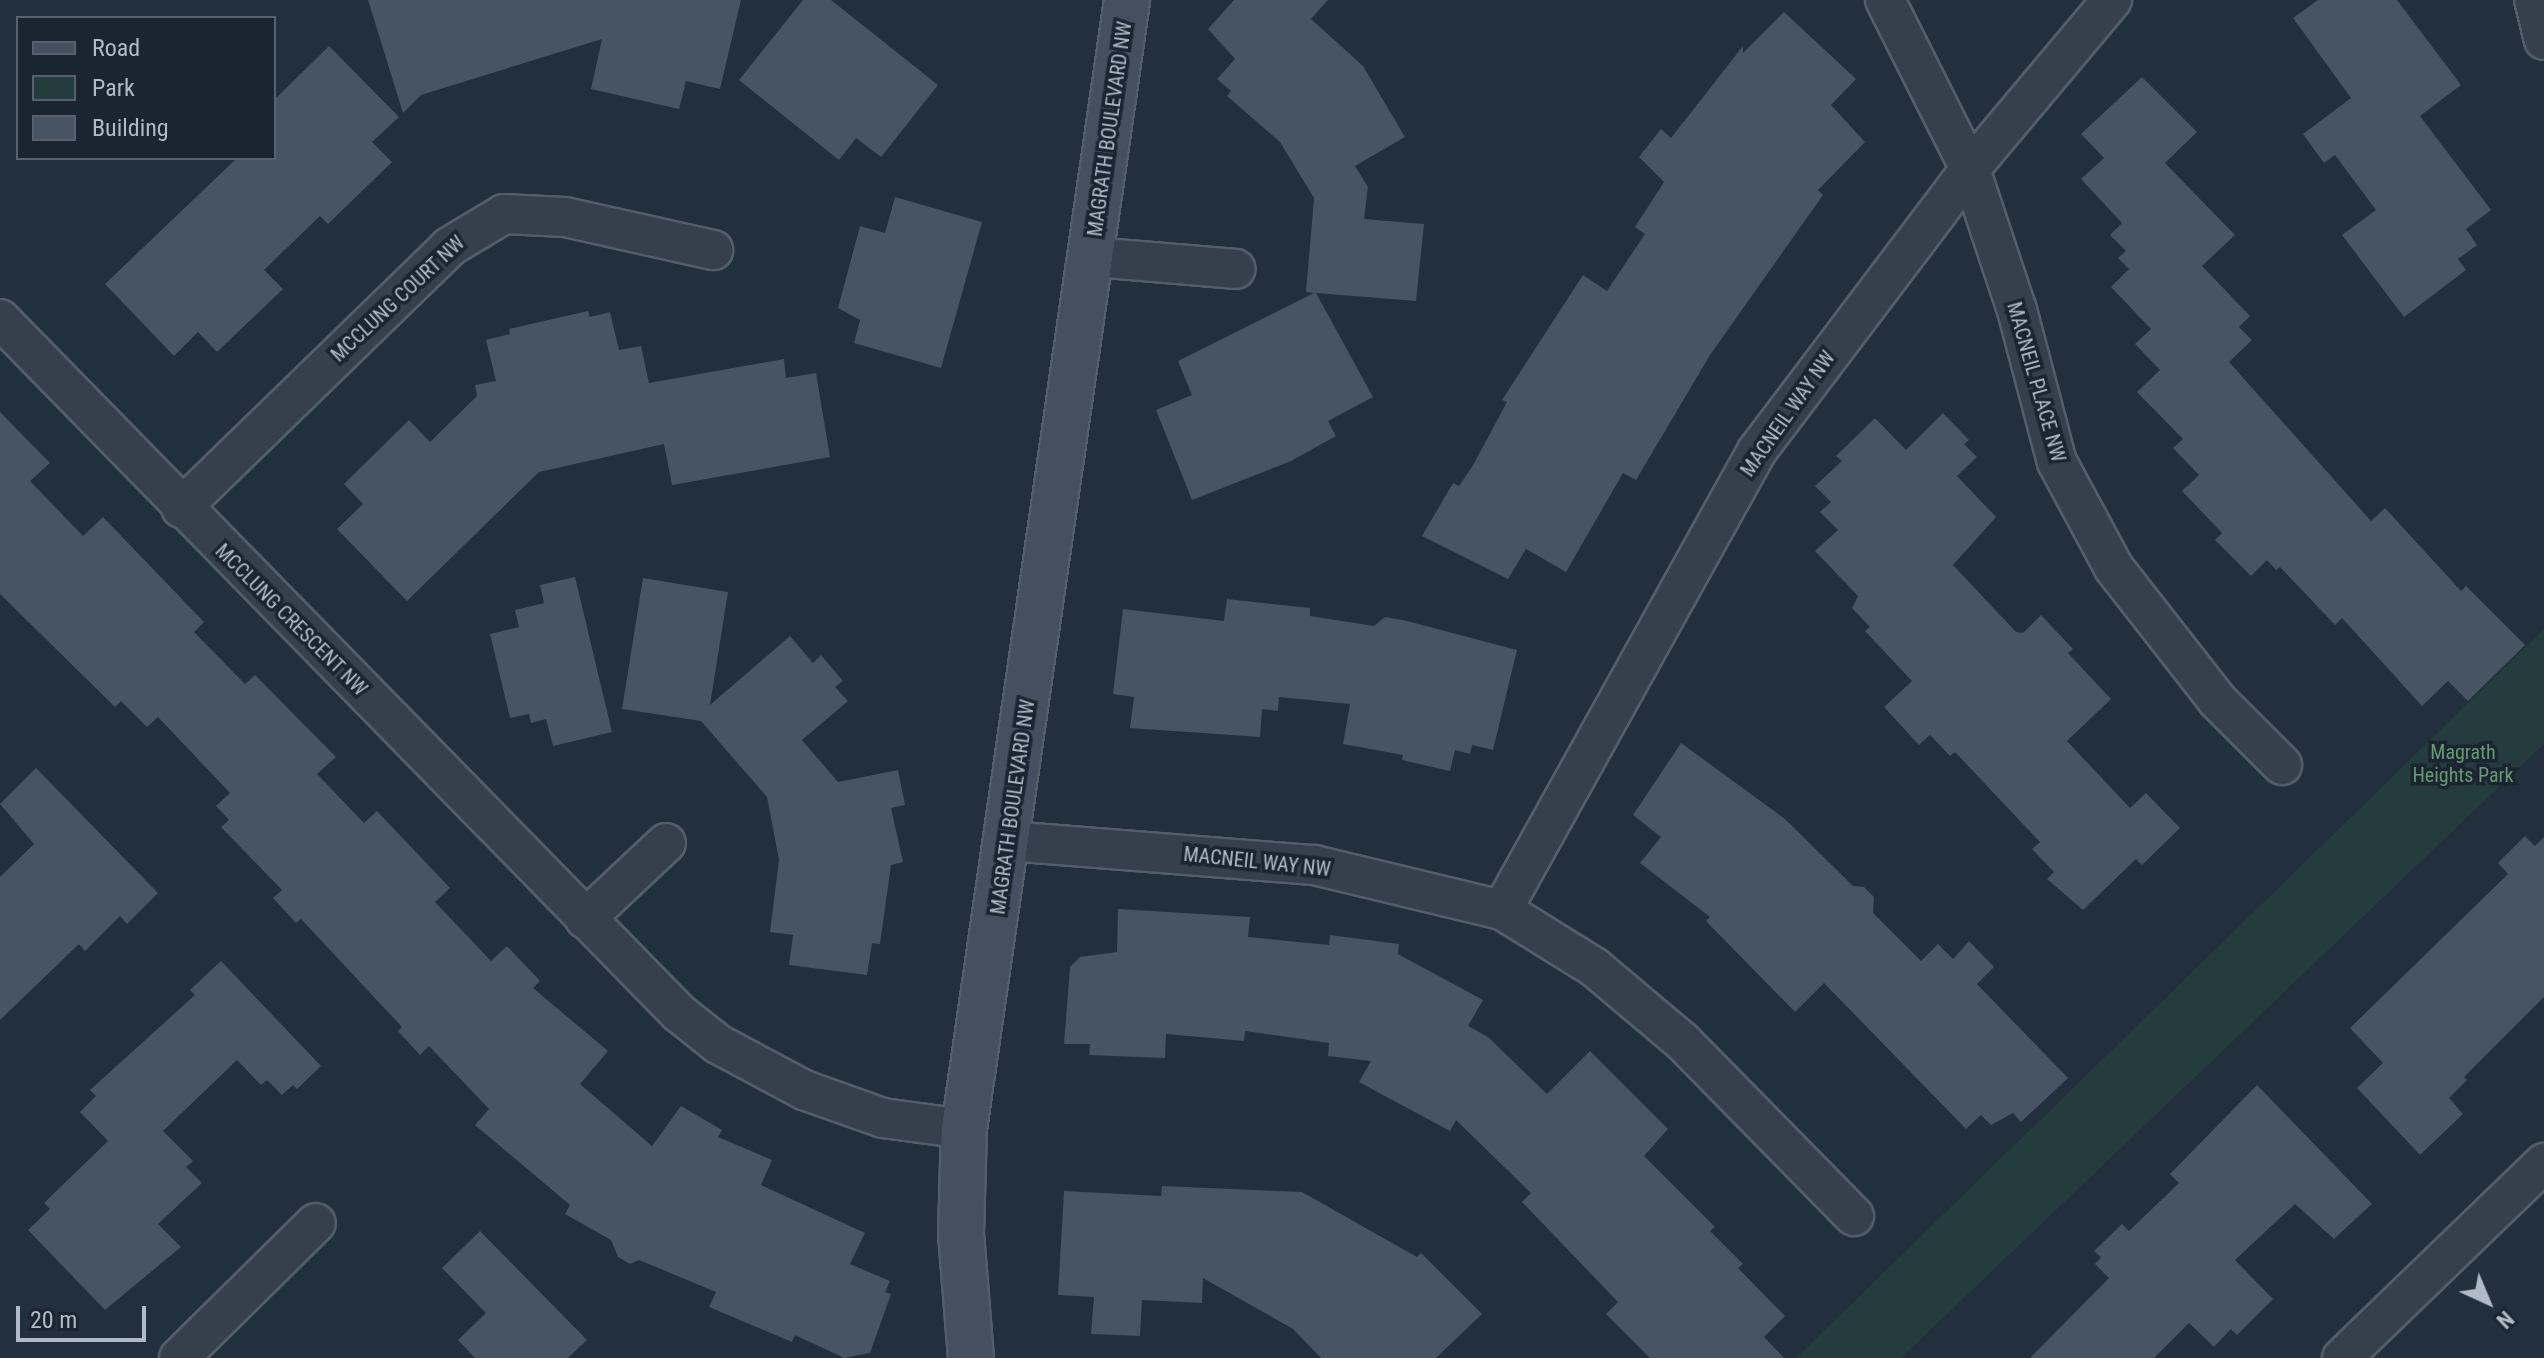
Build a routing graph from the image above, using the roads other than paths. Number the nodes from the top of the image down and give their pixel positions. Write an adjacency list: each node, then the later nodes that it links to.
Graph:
1 (1127, 0): 8 (street, MAGRATH BOULEVARD NW)
2 (1885, 0): 6 (street, MACNEIL PLACE NW)
3 (2112, 0): 6 (street, MACNEIL WAY NW)
4 (2534, 0): 5 (street)
5 (2544, 40)
6 (1970, 169): 12 (street, MACNEIL PLACE NW); 15 (street, MACNEIL WAY NW)
7 (713, 250): 11 (street, MCCLUNG COURT NW)
8 (1093, 257): 9 (street, MAGRATH BOULEVARD NW); 13 (street, MAGRATH BOULEVARD NW)
9 (1235, 269)
10 (0, 319): 11 (street, MCCLUNG CRESCENT NW)
11 (181, 508): 16 (street, MCCLUNG CRESCENT NW)
12 (2282, 765)
13 (1008, 841): 15 (street, MACNEIL WAY NW); 17 (street, MAGRATH BOULEVARD NW)
14 (666, 843): 16 (street)
15 (1502, 910): 19 (street, MACNEIL WAY NW)
16 (585, 919): 17 (street, MCCLUNG CRESCENT NW)
17 (964, 1129): 22 (street, MAGRATH BOULEVARD NW)
18 (2544, 1163): 23 (street)
19 (1854, 1216)
20 (316, 1223): 21 (street)
21 (179, 1358)
22 (971, 1358)
23 (2342, 1358)

